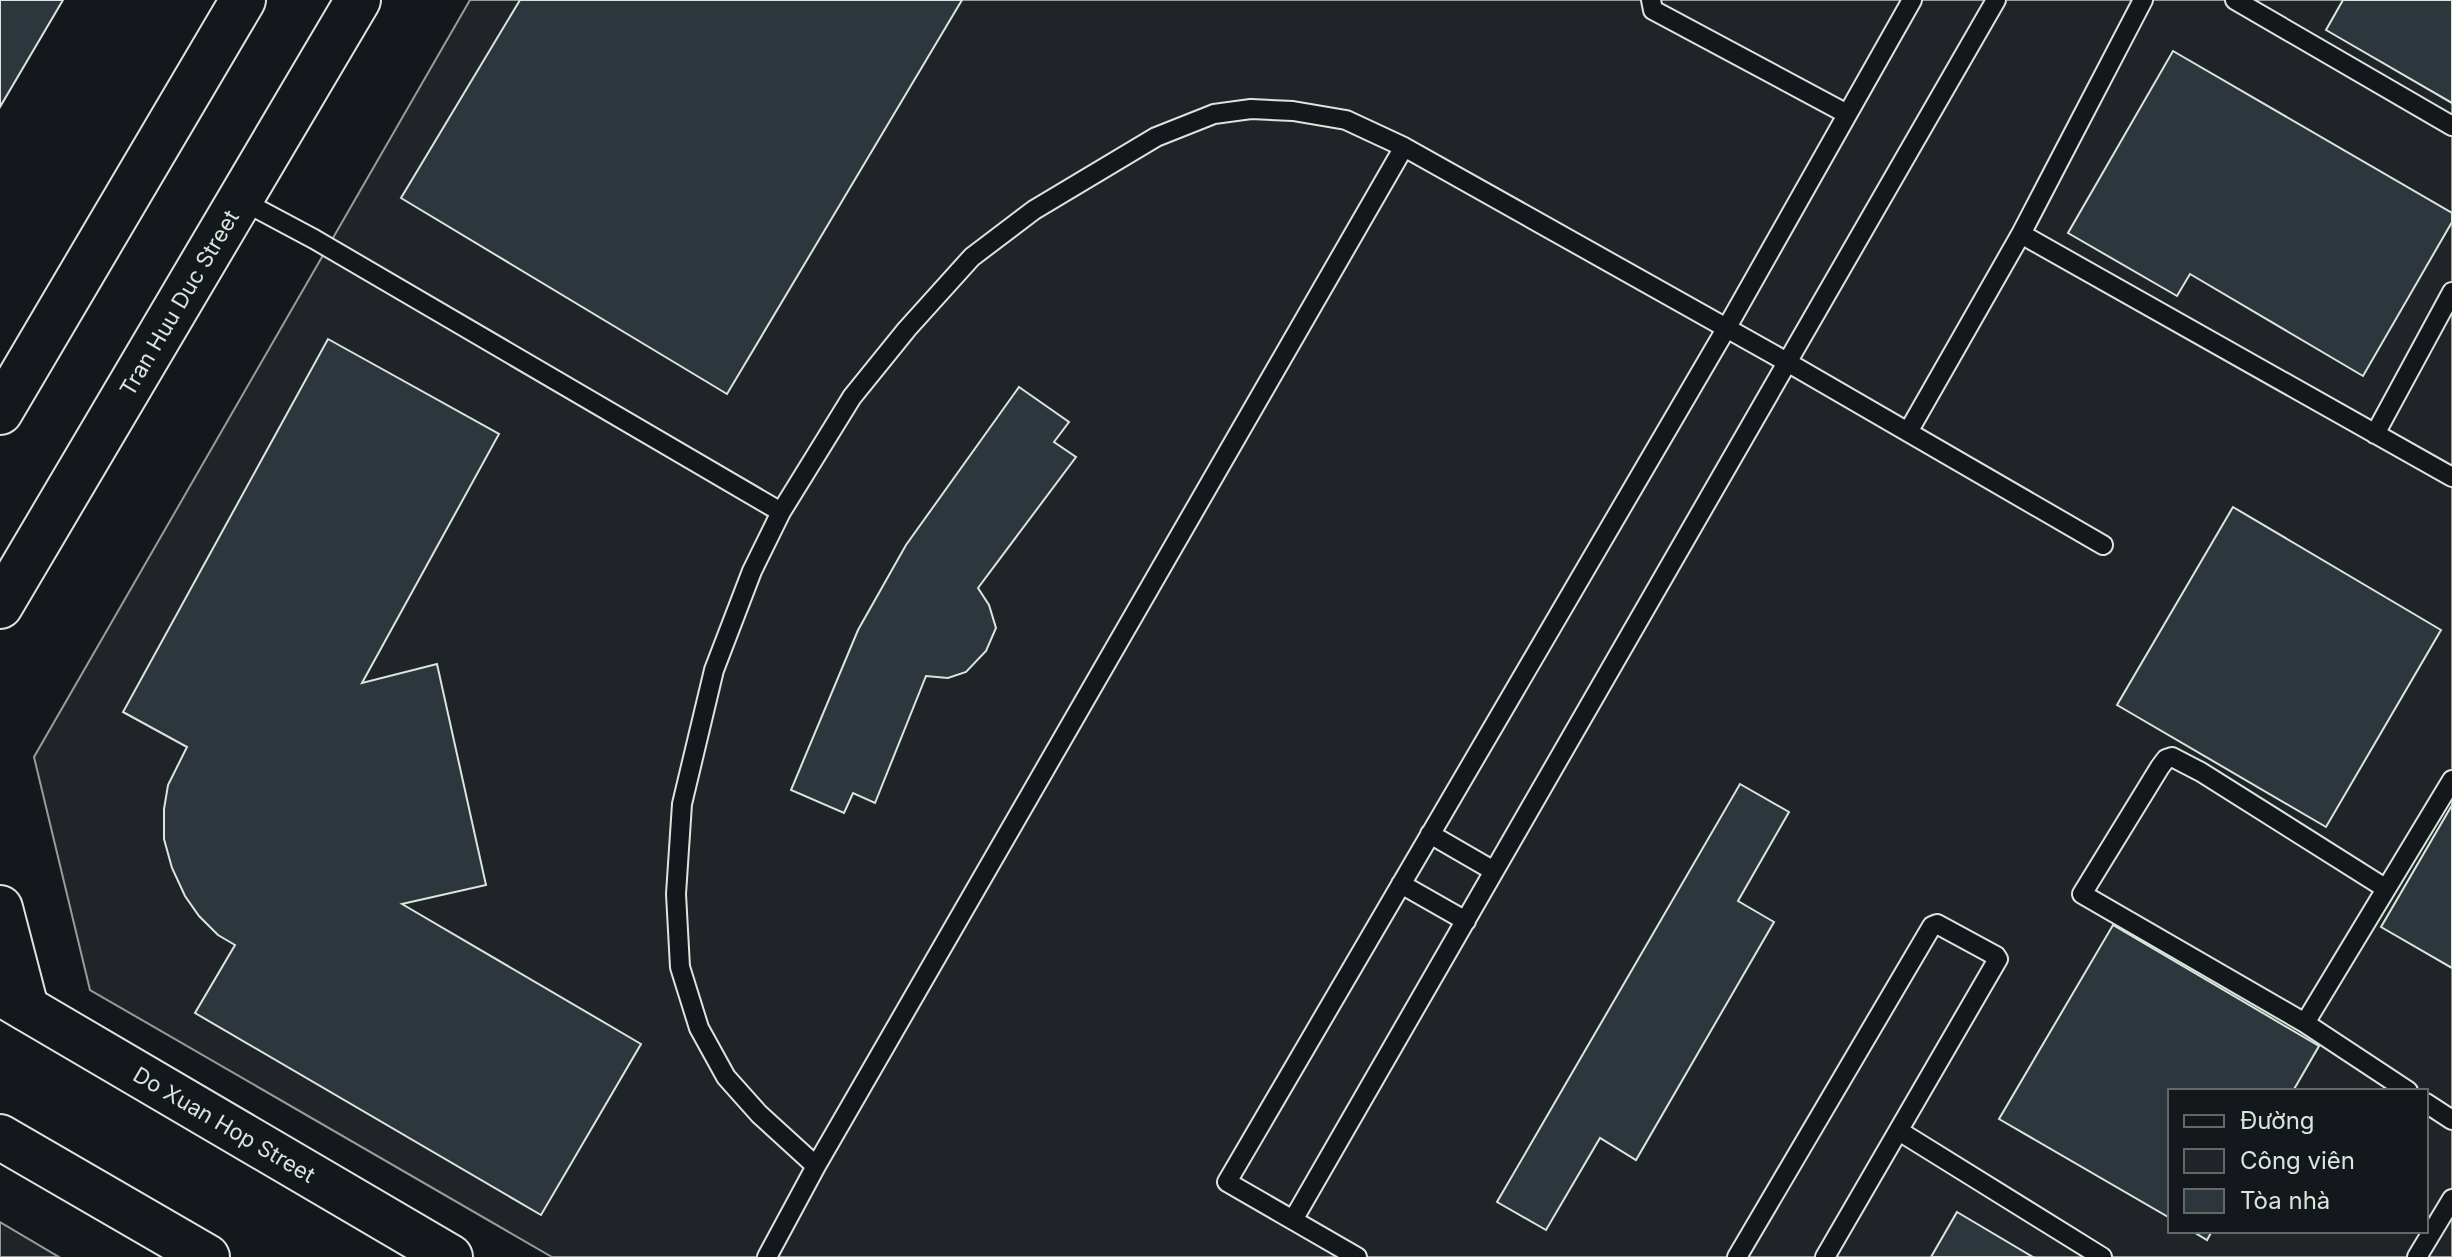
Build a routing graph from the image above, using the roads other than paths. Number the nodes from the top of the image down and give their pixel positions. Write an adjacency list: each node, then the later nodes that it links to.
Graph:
1 (243, 0): 16 (main road)
2 (358, 0): 11 (main road, Tran Huu Duc Street)
3 (1651, 0): 8 (lane)
4 (1912, 0): 8 (lane)
5 (1996, 0): 15 (lane)
6 (2143, 0): 12 (lane)
7 (2235, 0): 9 (lane)
8 (1847, 114): 14 (lane)
9 (2452, 126)
10 (1404, 147): 14 (lane); 20 (lane); 37 (lane)
11 (241, 200): 20 (lane); 22 (main road, Tran Huu Duc Street)
12 (2021, 234): 17 (lane); 18 (lane)
13 (2452, 292): 18 (lane)
14 (1726, 329): 15 (lane); 24 (lane)
15 (1787, 362): 17 (lane); 25 (lane)
16 (0, 412)
17 (1908, 432): 21 (lane)
18 (2375, 434): 19 (lane)
19 (2452, 477)
20 (781, 512): 37 (lane)
21 (2103, 545)
22 (0, 606)
23 (2452, 780): 27 (lane)
24 (1430, 834): 25 (lane); 26 (lane)
25 (1494, 871): 29 (lane)
26 (1401, 884): 29 (lane); 39 (lane)
27 (2385, 888): 31 (lane); 31 (lane)
28 (0, 908): 30 (main road)
29 (1466, 921): 39 (lane)
30 (13, 1001): 41 (main road, Do Xuan Hop Street)
31 (2305, 1023): 32 (lane)
32 (2405, 1089)
33 (2428, 1104): 34 (lane)
34 (2452, 1120)
35 (1899, 1131): 44 (lane); 45 (lane); 46 (lane)
36 (0, 1137): 40 (main road)
37 (816, 1166): 42 (lane)
38 (2452, 1199): 47 (lane)
39 (1293, 1220): 43 (lane)
40 (207, 1257)
41 (450, 1257)
42 (767, 1257)
43 (1357, 1257)
44 (1737, 1257)
45 (1825, 1257)
46 (2102, 1257)
47 (2417, 1257)

